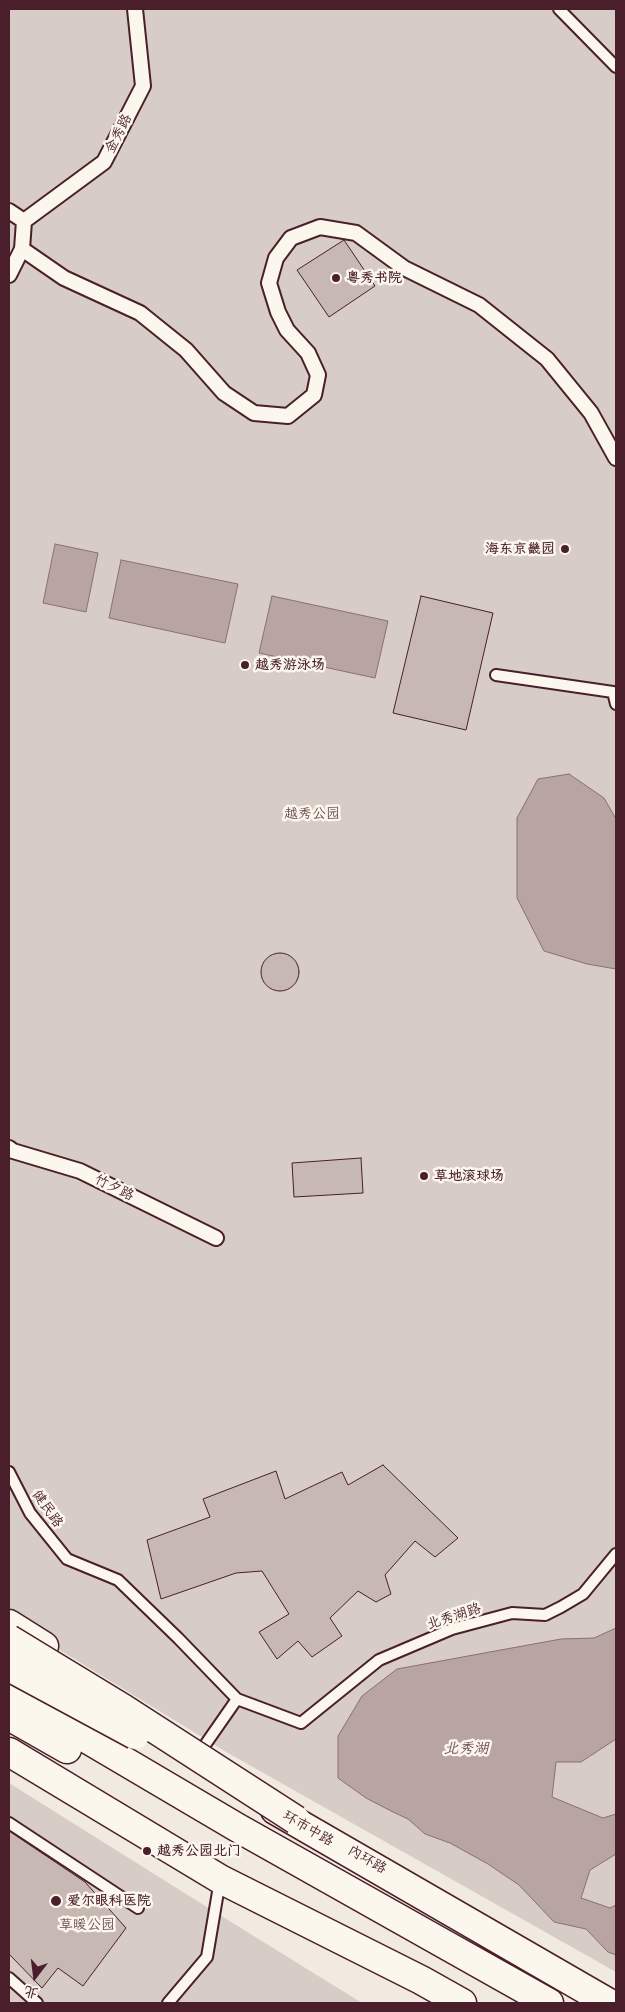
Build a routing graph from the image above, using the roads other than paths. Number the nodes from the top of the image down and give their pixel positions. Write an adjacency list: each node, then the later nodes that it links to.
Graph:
1 (135, 9): 5 (street, 金秀路)
2 (559, 9): 3 (lane)
3 (616, 67)
4 (9, 211): 5 (street)
5 (24, 221): 6 (street)
6 (22, 249): 7 (street); 8 (street)
7 (9, 275)
8 (616, 458)
9 (496, 675): 10 (lane)
10 (616, 704)
11 (10, 1153): 12 (street, 竹夕路)
12 (216, 1238)
13 (9, 1472): 20 (lane, 健民路)
14 (616, 1554): 20 (lane, 北秀湖路)
15 (9, 1624): 24 (highway)
16 (9, 1639): 24 (highway, bridge)
17 (9, 1649): 24 (highway, 环市中路)
18 (9, 1667): 25 (highway, 内环路, bridge)
19 (9, 1693): 29 (highway)
20 (238, 1698): 24 (lane)
21 (9, 1716): 29 (highway)
22 (9, 1728): 31 (highway)
23 (9, 1752): 27 (highway)
24 (198, 1761): 25 (highway, bridge); 37 (highway, 环市中路)
25 (296, 1820): 38 (highway, 内环路)
26 (9, 1823): 28 (lane)
27 (220, 1879): 31 (highway); 33 (lane)
28 (138, 1908)
29 (394, 1926): 35 (highway); 36 (highway)
30 (9, 1978): 32 (lane)
31 (421, 1980): 34 (highway)
32 (37, 2003)
33 (168, 2003)
34 (462, 2003)
35 (514, 2003)
36 (548, 2003)
37 (609, 2003)
38 (616, 2003)

